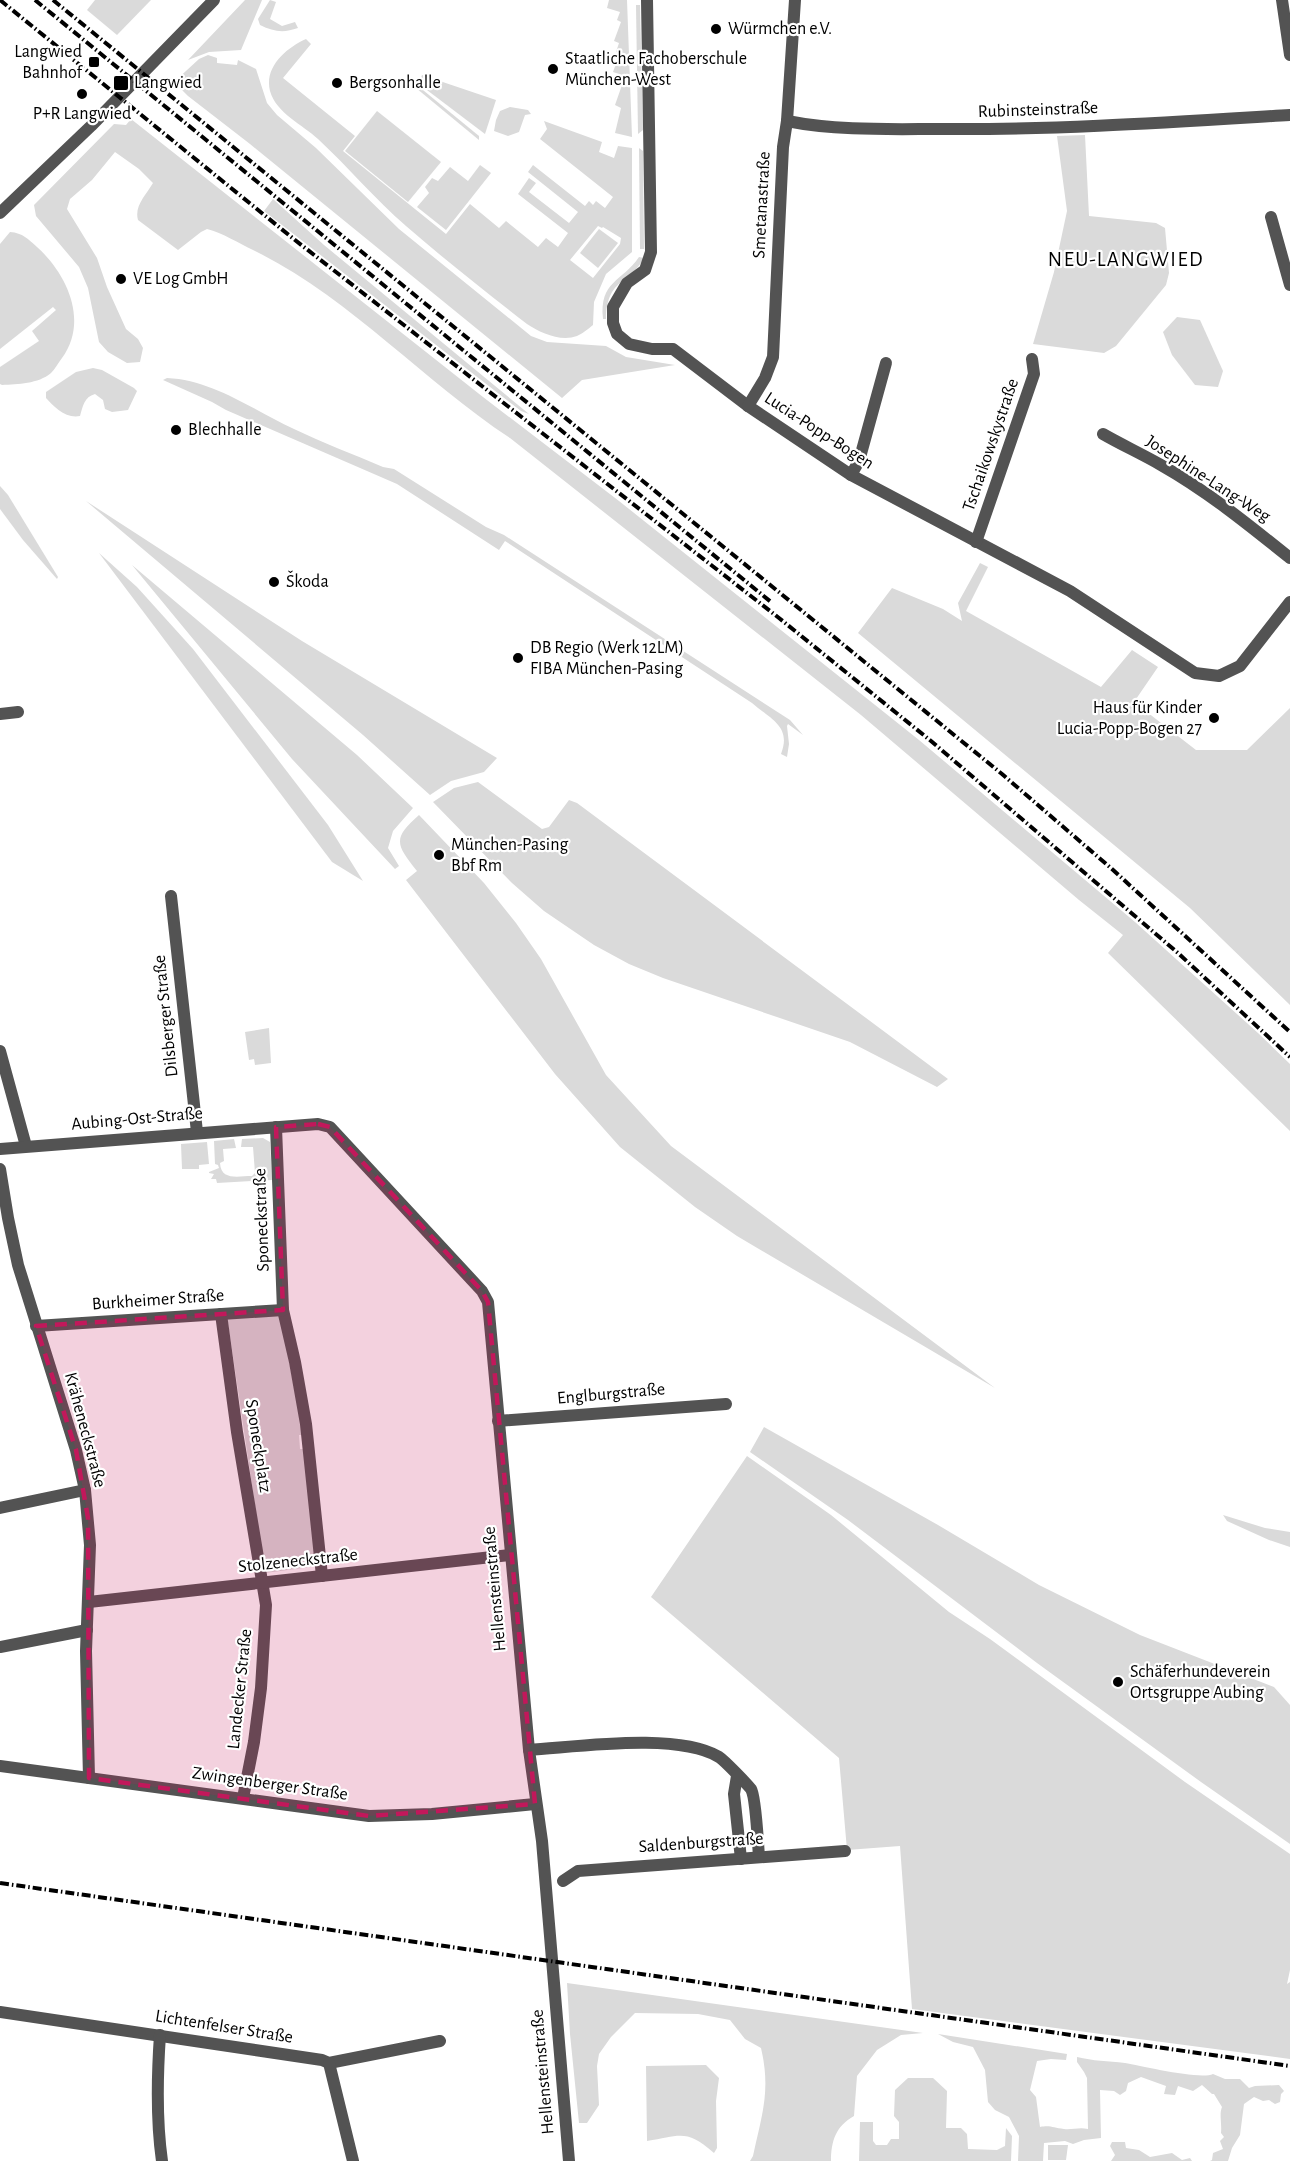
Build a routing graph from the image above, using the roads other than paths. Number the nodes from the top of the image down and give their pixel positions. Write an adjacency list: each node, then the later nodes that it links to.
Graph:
1 (214, 0): 8 (street)
2 (647, 0): 13 (street, Lucia-Popp-Bogen)
3 (795, 0): 7 (street, Smetanastraße)
4 (1282, 0): 5 (street)
5 (1290, 55)
6 (1290, 115): 7 (street, Rubinsteinstraße)
7 (787, 121): 13 (street, Smetanastraße)
8 (0, 213)
9 (1271, 218): 10 (street)
10 (1290, 285)
11 (1032, 359): 16 (street, Tschaikowskystraße)
12 (886, 363): 15 (street)
13 (748, 406): 15 (street, Lucia-Popp-Bogen)
14 (1103, 434): 17 (street, Josephine-Lang-Weg)
15 (851, 475): 16 (street, Lucia-Popp-Bogen)
16 (976, 542): 18 (street, Lucia-Popp-Bogen)
17 (1290, 558)
18 (1290, 602)
19 (18, 712): 20 (street)
20 (0, 714)
21 (171, 896): 24 (street, Dilsberger Straße)
22 (0, 1051): 25 (street)
23 (276, 1127): 24 (street, Aubing-Ost-Straße); 28 (street, Sponeckstraße); 32 (street, Hellensteinstraße)
24 (197, 1132): 25 (street, Aubing-Ost-Straße)
25 (26, 1146): 26 (street, Aubing-Ost-Straße)
26 (0, 1149)
27 (0, 1169): 30 (street, Kräheneckstraße)
28 (283, 1310): 29 (street, Burkheimer Straße); 36 (street)
29 (221, 1314): 30 (street, Burkheimer Straße); 37 (street, Sponeckplatz)
30 (36, 1326): 33 (street, Kräheneckstraße)
31 (726, 1404): 32 (street, Englburgstraße)
32 (498, 1421): 35 (street, Hellensteinstraße)
33 (85, 1490): 34 (street); 38 (street, Kräheneckstraße)
34 (0, 1508)
35 (510, 1555): 36 (street, Stolzeneckstraße); 41 (street, Hellensteinstraße)
36 (322, 1576): 37 (street, Stolzeneckstraße)
37 (262, 1583): 38 (street, Stolzeneckstraße); 45 (street, Landecker Straße)
38 (89, 1602): 39 (street, Kräheneckstraße)
39 (87, 1630): 40 (street); 44 (street, Kräheneckstraße)
40 (0, 1647)
41 (529, 1750): 43 (street); 46 (street, Hellensteinstraße)
42 (0, 1766): 44 (street, Zwingenberger Straße)
43 (737, 1776): 48 (street); 49 (street)
44 (89, 1778): 45 (street, Zwingenberger Straße)
45 (243, 1798): 46 (street, Zwingenberger Straße)
46 (536, 1804): 57 (street, Hellensteinstraße)
47 (845, 1851): 48 (street, Saldenburgstraße)
48 (759, 1857): 49 (street, Saldenburgstraße)
49 (741, 1858): 50 (street, Saldenburgstraße)
50 (563, 1881)
51 (0, 2012): 52 (street, Lichtenfelser Straße)
52 (160, 2035): 54 (street, Lichtenfelser Straße); 55 (street)
53 (440, 2041): 54 (street, Lichtenfelser Straße)
54 (328, 2063): 56 (street)
55 (162, 2161)
56 (353, 2161)
57 (570, 2161)

